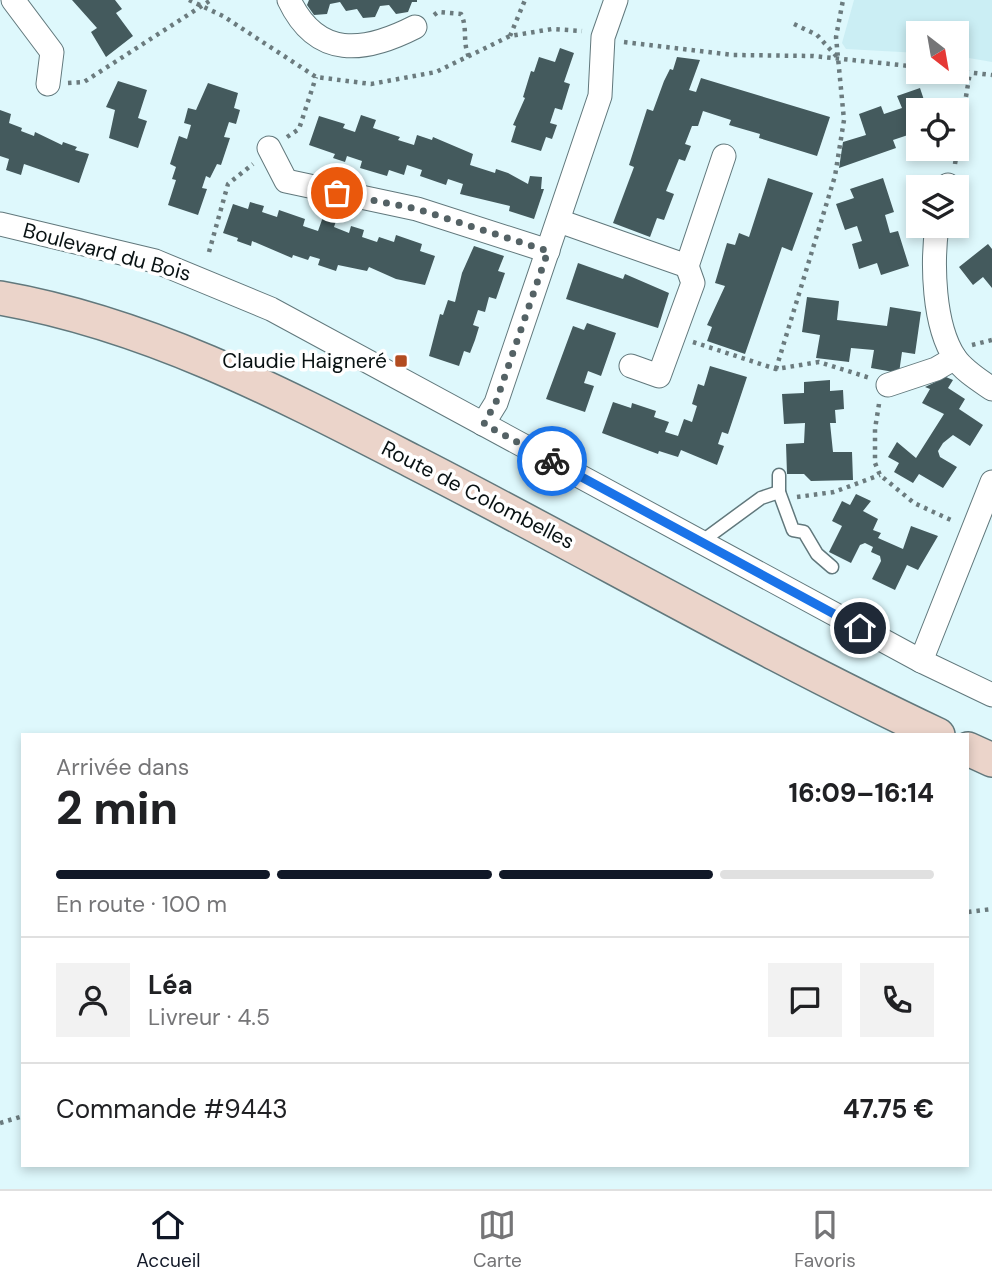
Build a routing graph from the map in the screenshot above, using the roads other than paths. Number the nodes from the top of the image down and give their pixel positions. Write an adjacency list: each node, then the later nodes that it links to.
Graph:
1 (13, 0): 5 (street)
2 (289, 0): 4 (street)
3 (616, 0): 8 (street)
4 (415, 27)
5 (48, 84)
6 (269, 148): 11 (street)
7 (724, 156): 12 (street)
8 (559, 220): 11 (street); 12 (street)
9 (0, 223): 18 (street, Boulevard du Bois)
10 (935, 238): 14 (street)
11 (548, 251): 18 (street)
12 (687, 266): 15 (street)
13 (0, 299): 27 (main road, Route de Colombelles)
14 (955, 358): 16 (street); 17 (street)
15 (631, 366)
16 (888, 385)
17 (992, 389)
18 (484, 424): 23 (street, Boulevard du Bois)
19 (779, 475): 21 (lane)
20 (992, 482): 22 (street)
21 (779, 492): 23 (lane); 24 (lane)
22 (983, 535): 25 (street)
23 (701, 542): 25 (street, Boulevard du Bois)
24 (832, 567)
25 (921, 661): 26 (street, Boulevard du Bois)
26 (992, 695)
27 (934, 733)
28 (969, 749): 29 (main road)
29 (992, 760)

